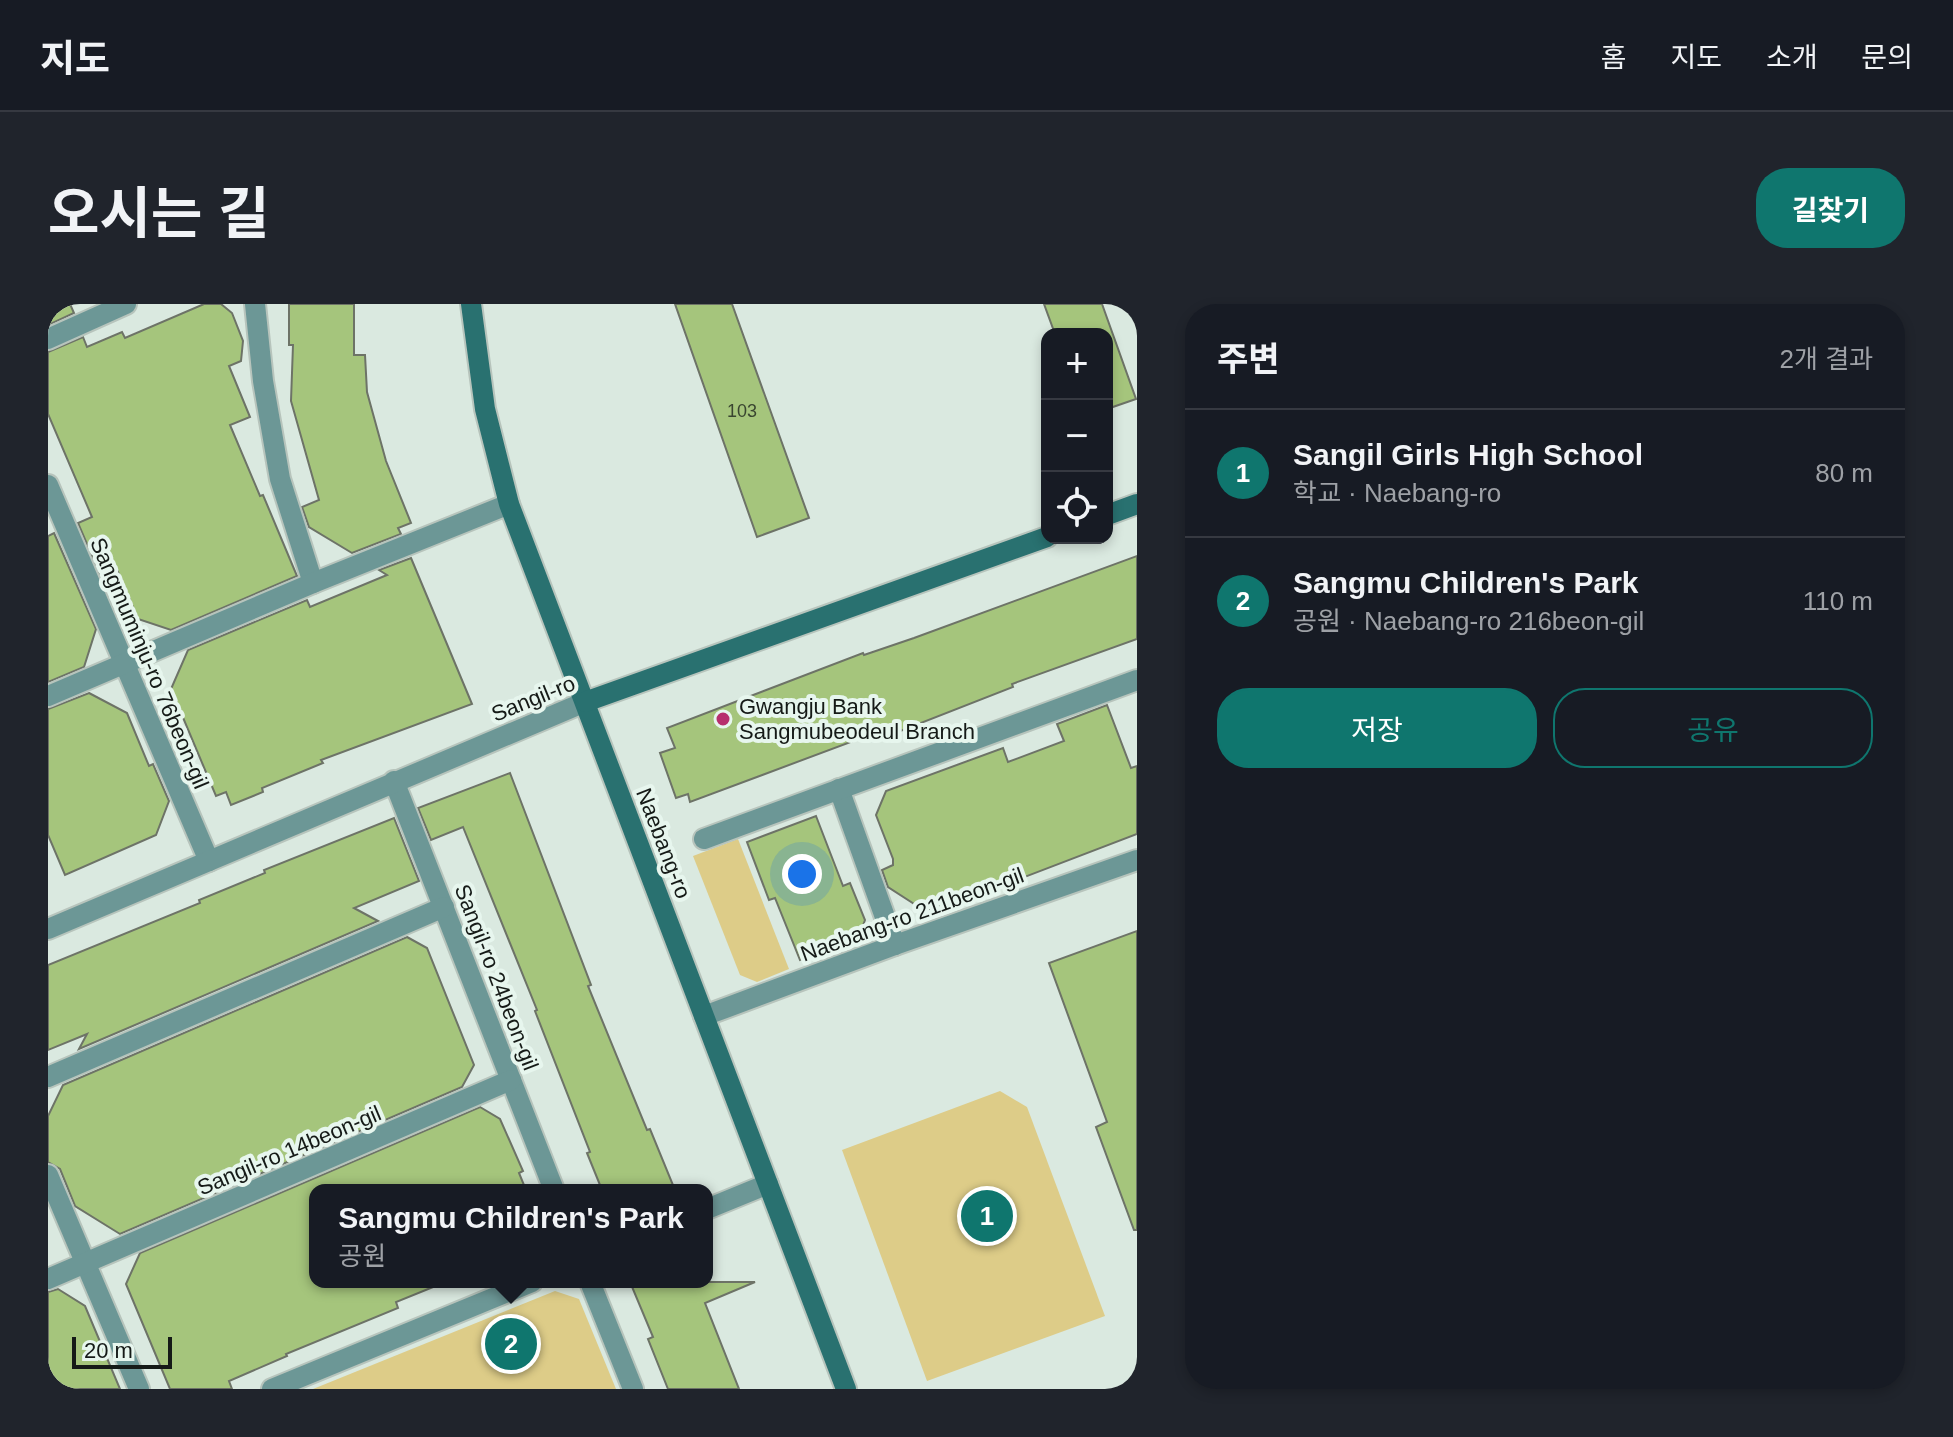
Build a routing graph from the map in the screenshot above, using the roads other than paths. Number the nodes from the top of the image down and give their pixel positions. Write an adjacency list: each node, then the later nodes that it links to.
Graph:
1 (126, 304): 4 (street)
2 (255, 304): 10 (street)
3 (471, 304): 6 (street, Naebang-ro)
4 (48, 339)
5 (48, 485): 11 (street, Sangmuminju-ro 76beon-gil)
6 (509, 504): 10 (street); 14 (street, Naebang-ro)
7 (1137, 504): 8 (street)
8 (1113, 513)
9 (1041, 539): 14 (street, Sangil-ro)
10 (313, 583): 11 (street)
11 (124, 663): 13 (street); 19 (street, Sangmuminju-ro 76beon-gil)
12 (1137, 680): 16 (street)
13 (48, 696)
14 (585, 702): 15 (street, Sangil-ro); 23 (street, Naebang-ro)
15 (394, 781): 19 (street, Sangil-ro); 20 (street, Sangil-ro 24beon-gil)
16 (839, 789): 17 (street); 22 (street)
17 (704, 839)
18 (1137, 860): 22 (street, Naebang-ro 211beon-gil)
19 (209, 861): 21 (street, Sangil-ro)
20 (444, 907): 24 (street); 25 (street, Sangil-ro 24beon-gil)
21 (48, 929)
22 (895, 945): 23 (street, Naebang-ro 211beon-gil)
23 (704, 1016): 28 (street, Naebang-ro)
24 (48, 1077)
25 (511, 1080): 27 (street, Sangil-ro 24beon-gil); 30 (street, Sangil-ro 14beon-gil)
26 (48, 1175): 30 (street)
27 (552, 1184)
28 (768, 1184): 29 (street); 37 (street, Naebang-ro)
29 (713, 1207)
30 (86, 1263): 31 (street, Sangil-ro 14beon-gil); 34 (street)
31 (48, 1279)
32 (517, 1288): 35 (street)
33 (592, 1288): 36 (street)
34 (139, 1389)
35 (272, 1389)
36 (633, 1389)
37 (846, 1389)

